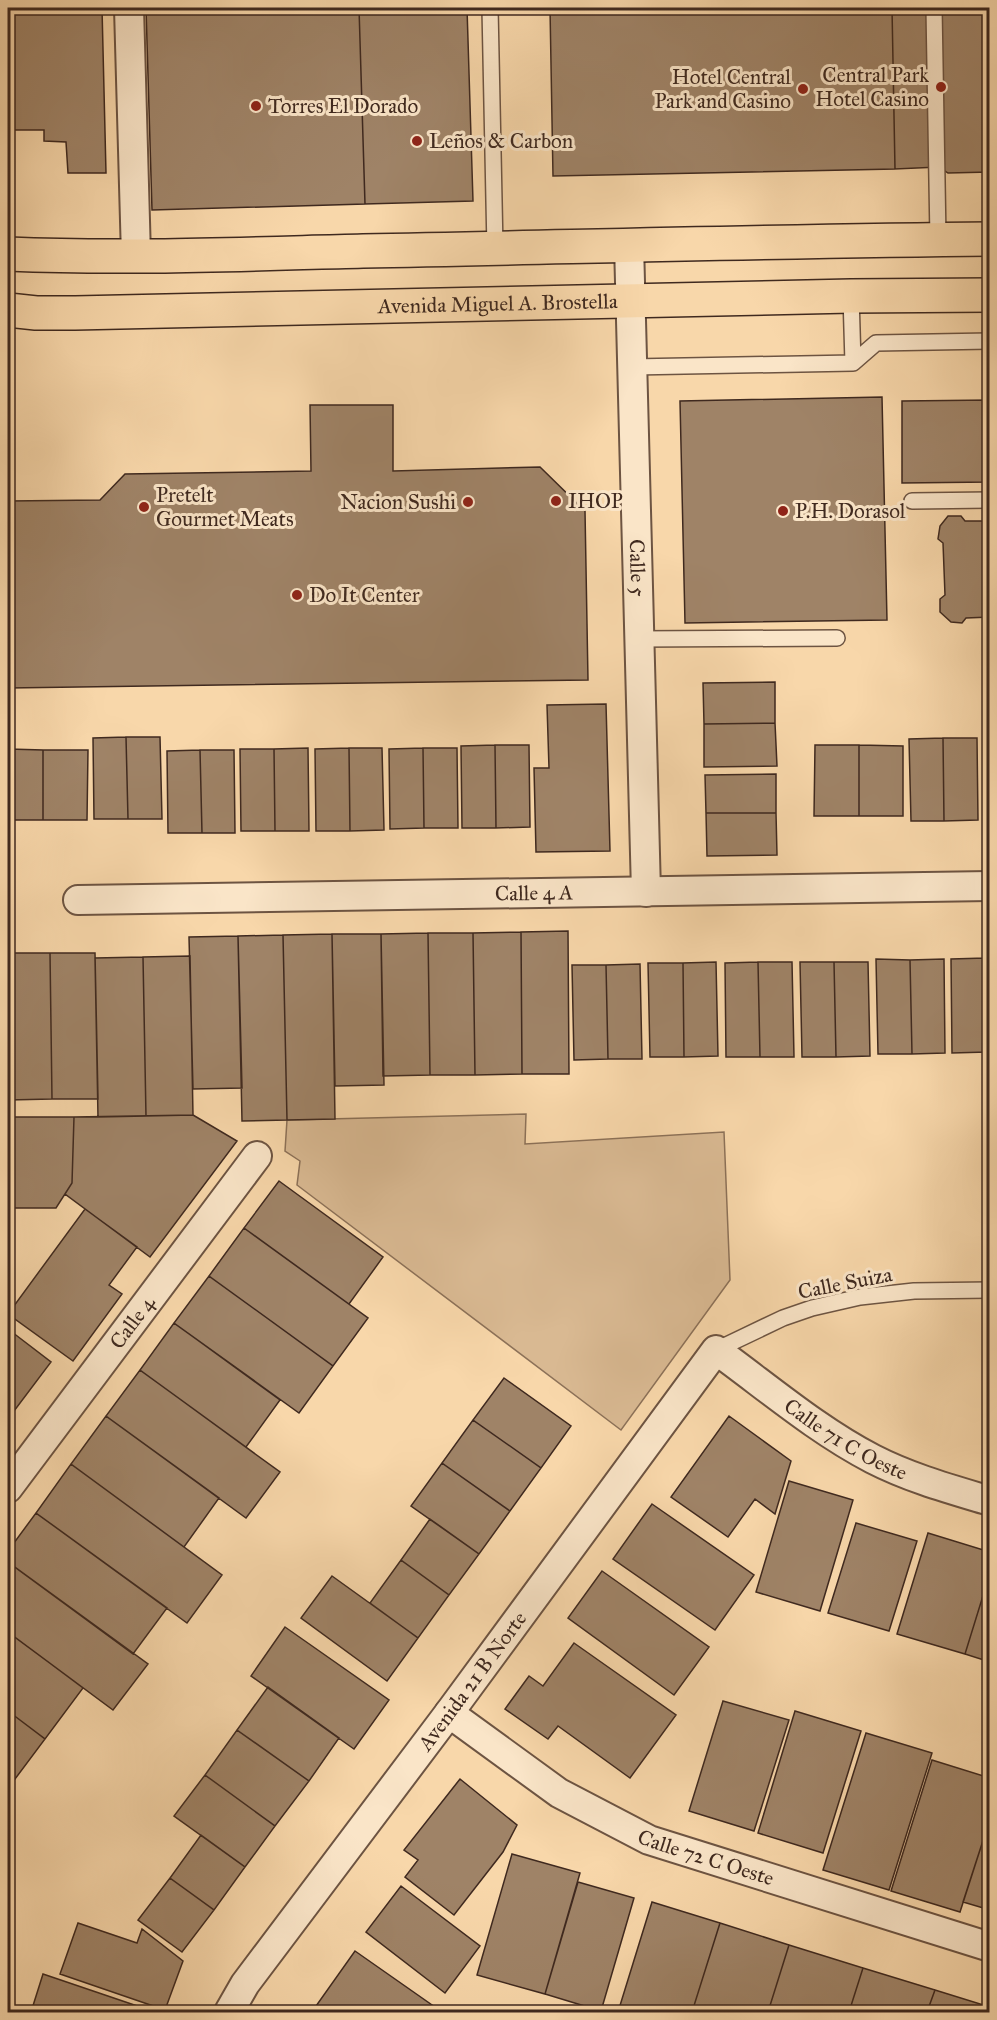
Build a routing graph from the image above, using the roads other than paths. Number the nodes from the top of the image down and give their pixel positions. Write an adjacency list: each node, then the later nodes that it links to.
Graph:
1 (129, 8): 9 (street)
2 (490, 8): 7 (lane)
3 (934, 8): 4 (lane)
4 (938, 239): 5 (main road); 6 (main road)
5 (990, 239)
6 (629, 244): 7 (main road); 12 (street, Calle 5)
7 (495, 249): 9 (main road)
8 (8, 254): 9 (main road)
9 (136, 256)
10 (851, 296): 11 (main road, Avenida Miguel A. Brostella); 12 (main road, Avenida Miguel A. Brostella); 15 (lane)
11 (990, 296)
12 (630, 301): 13 (main road, Avenida Miguel A. Brostella); 16 (street, Calle 5)
13 (8, 309)
14 (990, 341): 15 (lane)
15 (853, 363): 16 (lane)
16 (632, 367): 20 (street, Calle 5)
17 (990, 500): 18 (lane)
18 (912, 501)
19 (837, 638): 20 (lane)
20 (639, 639): 22 (street, Calle 5)
21 (990, 886): 22 (street, Calle 4 A)
22 (646, 892): 23 (street, Calle 4 A)
23 (78, 900)
24 (257, 1156): 27 (street, Calle 4)
25 (990, 1290): 26 (lane, Calle Suiza)
26 (716, 1350): 28 (street, Calle 71 C Oeste); 29 (street, Avenida 21 B Norte)
27 (8, 1488)
28 (990, 1501)
29 (449, 1713): 30 (street, Calle 72 C Oeste); 31 (street, Avenida 21 B Norte)
30 (990, 1947)
31 (229, 2013)

